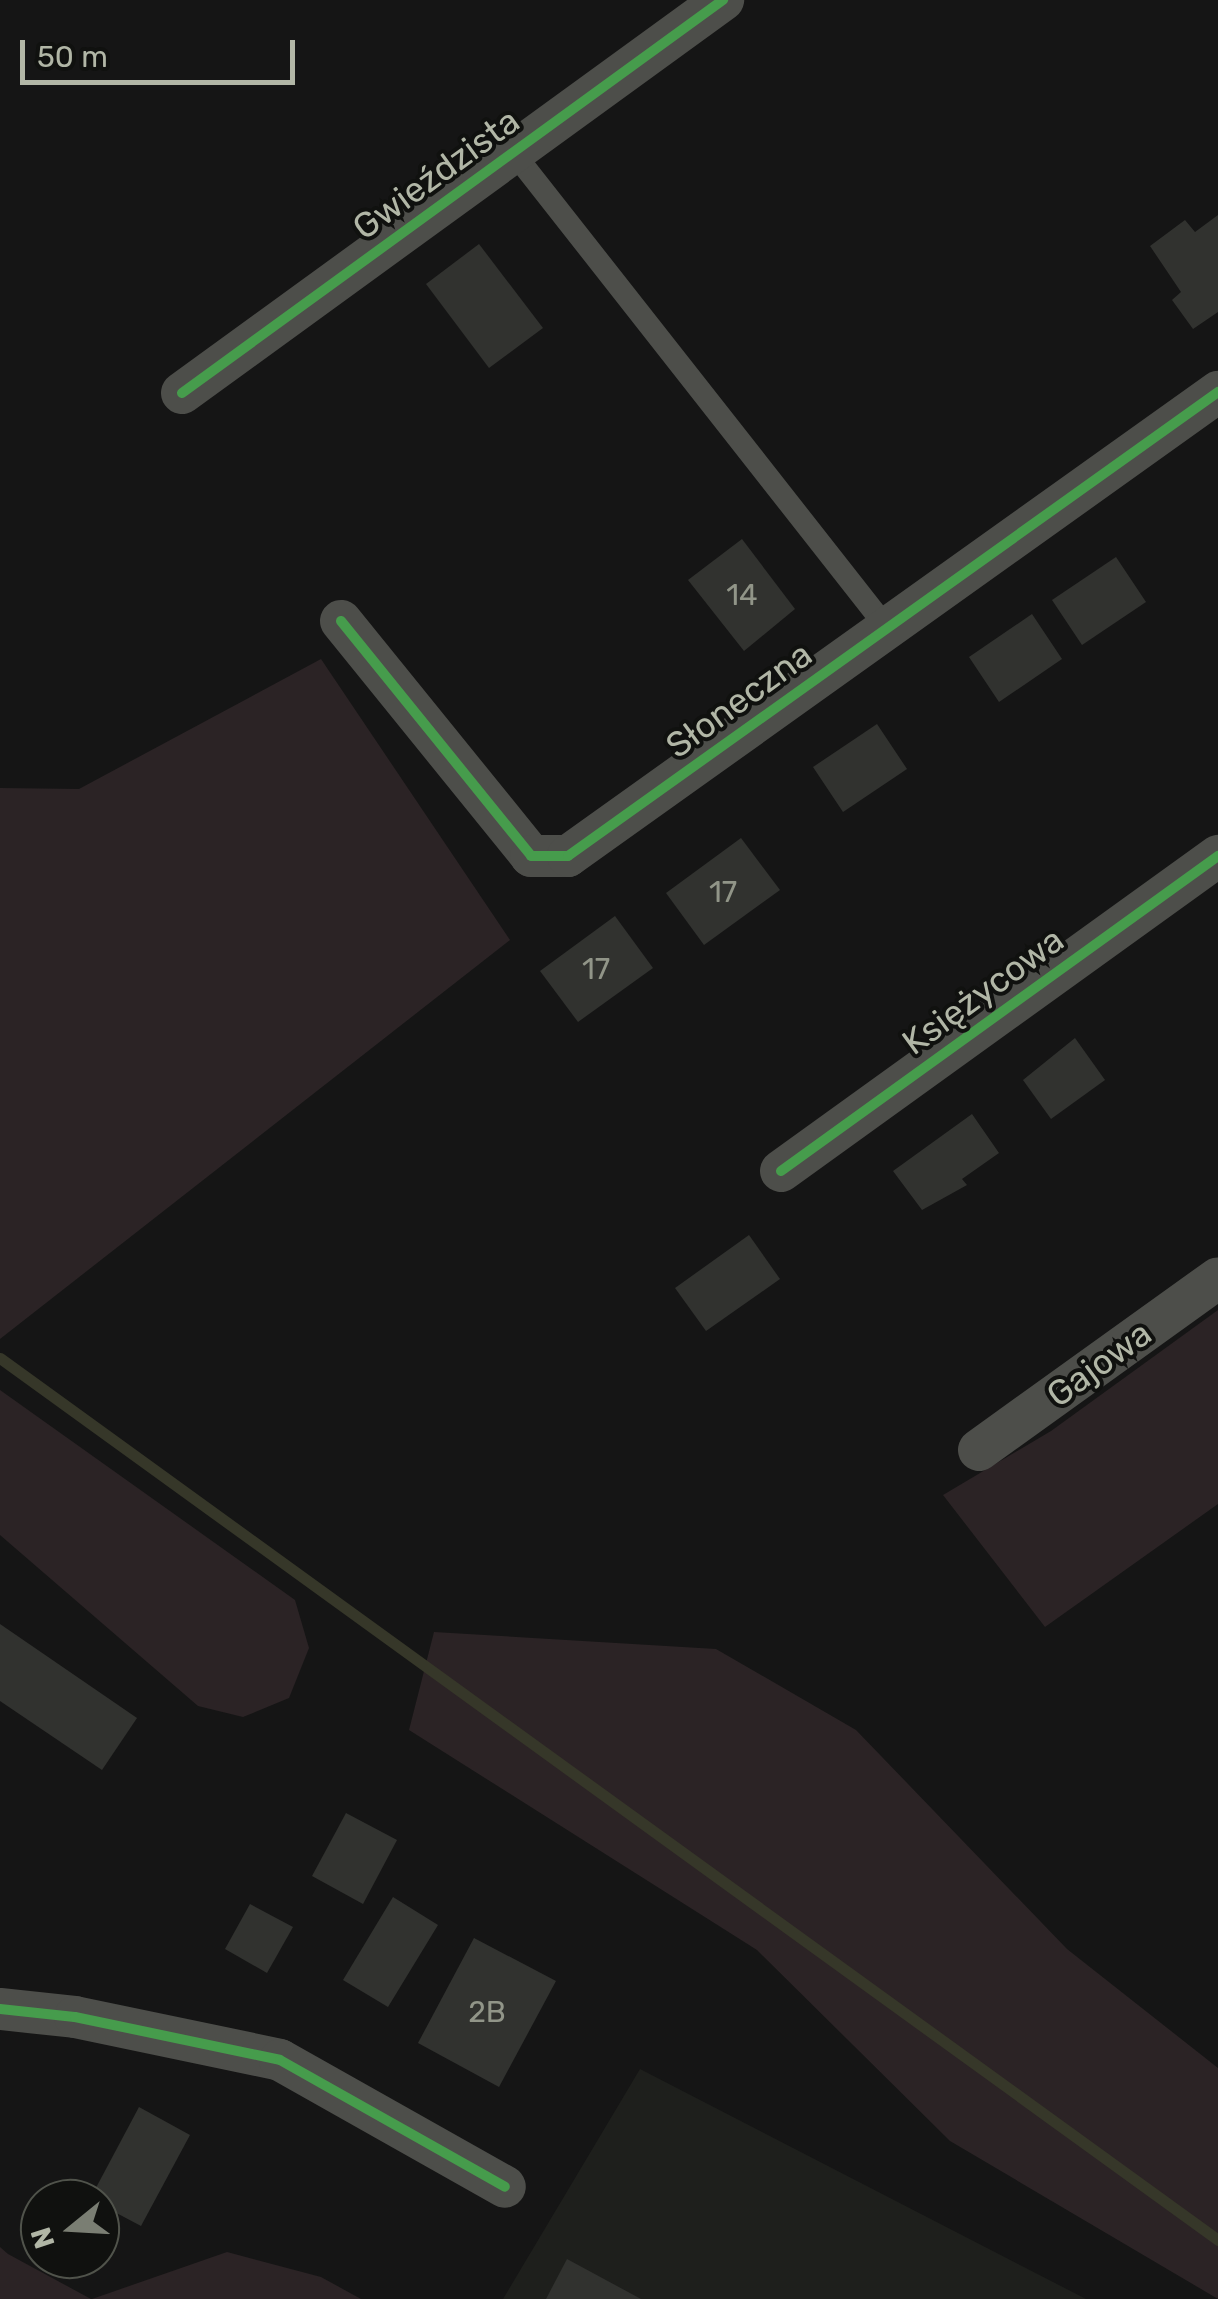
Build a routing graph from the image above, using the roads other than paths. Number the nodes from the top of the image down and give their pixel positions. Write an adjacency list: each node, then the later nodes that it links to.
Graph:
1 (723, 0): 2 (street, Gwieździsta)
2 (513, 152): 4 (street, Gwieździsta); 6 (lane)
3 (1218, 392): 6 (street, Słoneczna)
4 (182, 393)
5 (341, 621): 6 (street, Słoneczna)
6 (888, 628)
7 (1218, 856): 8 (street, Księżycowa)
8 (780, 1171)
9 (1218, 1278): 10 (street, Gajowa)
10 (980, 1450)
11 (0, 2009): 12 (street)
12 (505, 2187)

